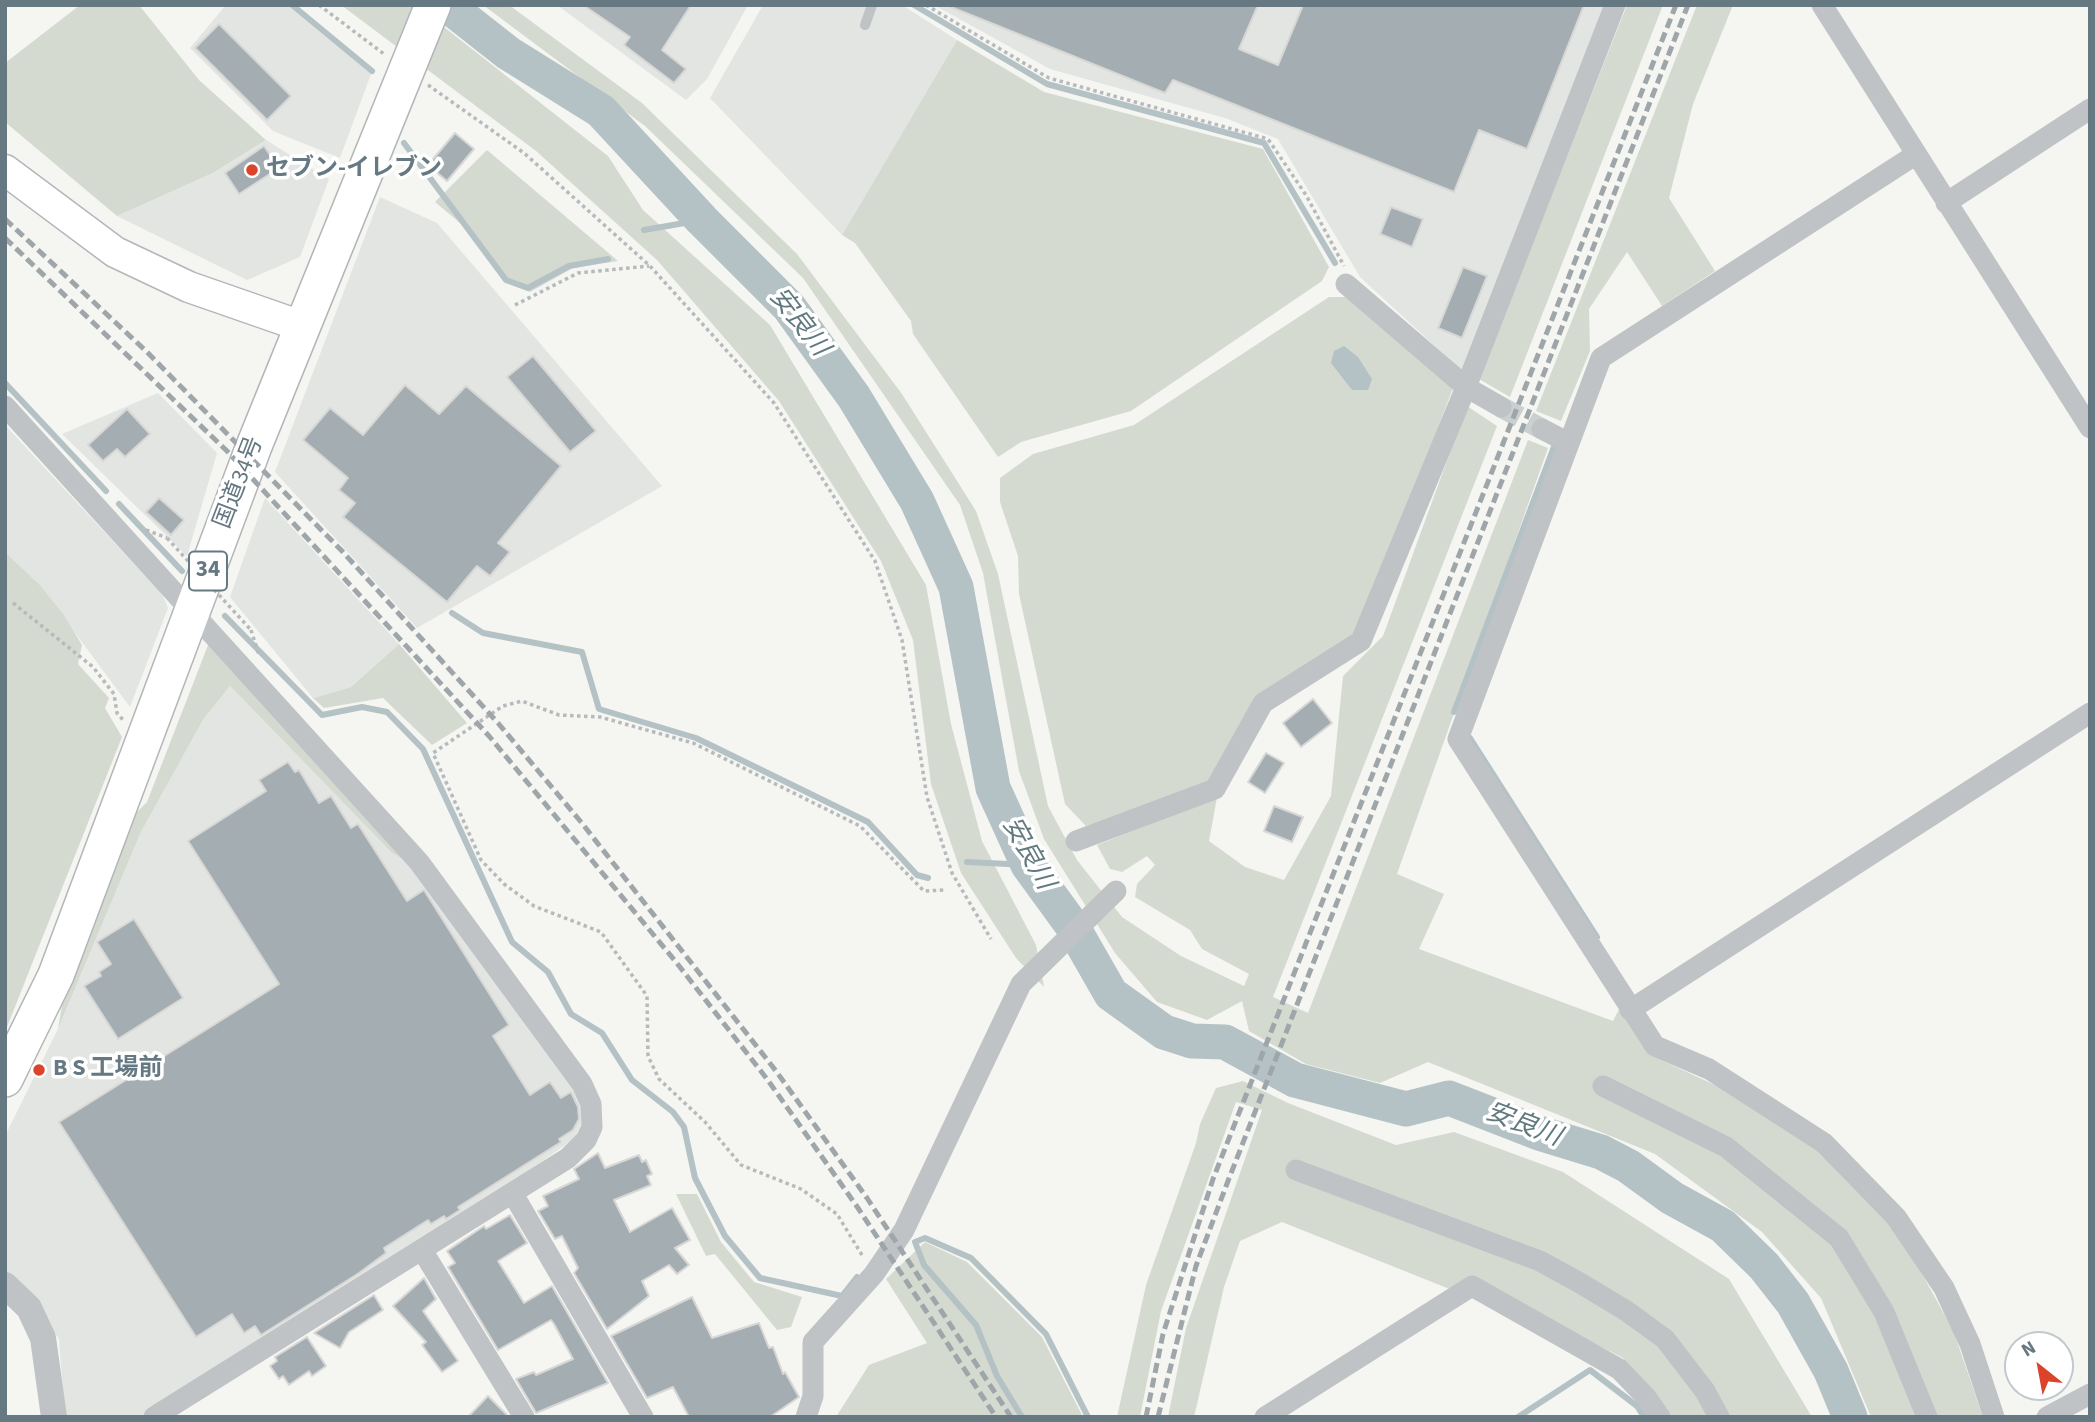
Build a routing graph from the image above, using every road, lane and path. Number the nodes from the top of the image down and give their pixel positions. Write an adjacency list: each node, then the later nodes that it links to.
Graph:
1 (319, 5): 8 (path)
2 (433, 5): 8 (highway, 国道34号 / 34)
3 (872, 5): 7 (lane)
4 (926, 5): 14 (path)
5 (1615, 5): 17 (street)
6 (1822, 5): 10 (street)
7 (864, 25)
8 (410, 67): 13 (path); 16 (highway, 国道34号 / 34)
9 (2090, 109): 12 (street)
10 (1915, 155): 12 (street); 22 (street)
11 (5, 170): 16 (main road)
12 (1946, 203): 20 (street)
13 (650, 266): 15 (path); 32 (path)
14 (1346, 284): 17 (street)
15 (515, 305)
16 (304, 327): 25 (highway, 国道34号 / 34)
17 (1466, 387): 19 (street); 29 (street)
18 (5, 406): 25 (street)
19 (1502, 407)
20 (2090, 428)
21 (1542, 429): 22 (street)
22 (1567, 442): 33 (street)
23 (167, 538): 26 (path, bridge)
24 (13, 603): 28 (path)
25 (192, 613): 28 (highway, 国道34号 / 34); 37 (street)
26 (251, 630)
27 (2090, 713): 33 (street)
28 (146, 734): 34 (highway, 国道34号 / 34)
29 (1076, 841)
30 (944, 890): 39 (path)
31 (1112, 894): 39 (street)
32 (991, 940)
33 (1630, 1010): 51 (street)
34 (5, 1079)
35 (1603, 1086): 50 (street)
36 (1296, 1170): 49 (street)
37 (513, 1194): 38 (street); 45 (street)
38 (422, 1250): 43 (street); 44 (street)
39 (874, 1274): 46 (street)
40 (5, 1284): 42 (street)
41 (2090, 1394): 52 (street)
42 (54, 1417)
43 (153, 1417)
44 (524, 1417)
45 (643, 1417)
46 (806, 1417)
47 (1265, 1417): 48 (street)
48 (1660, 1417)
49 (1719, 1417)
50 (1927, 1417)
51 (1994, 1417)
52 (2046, 1417)

